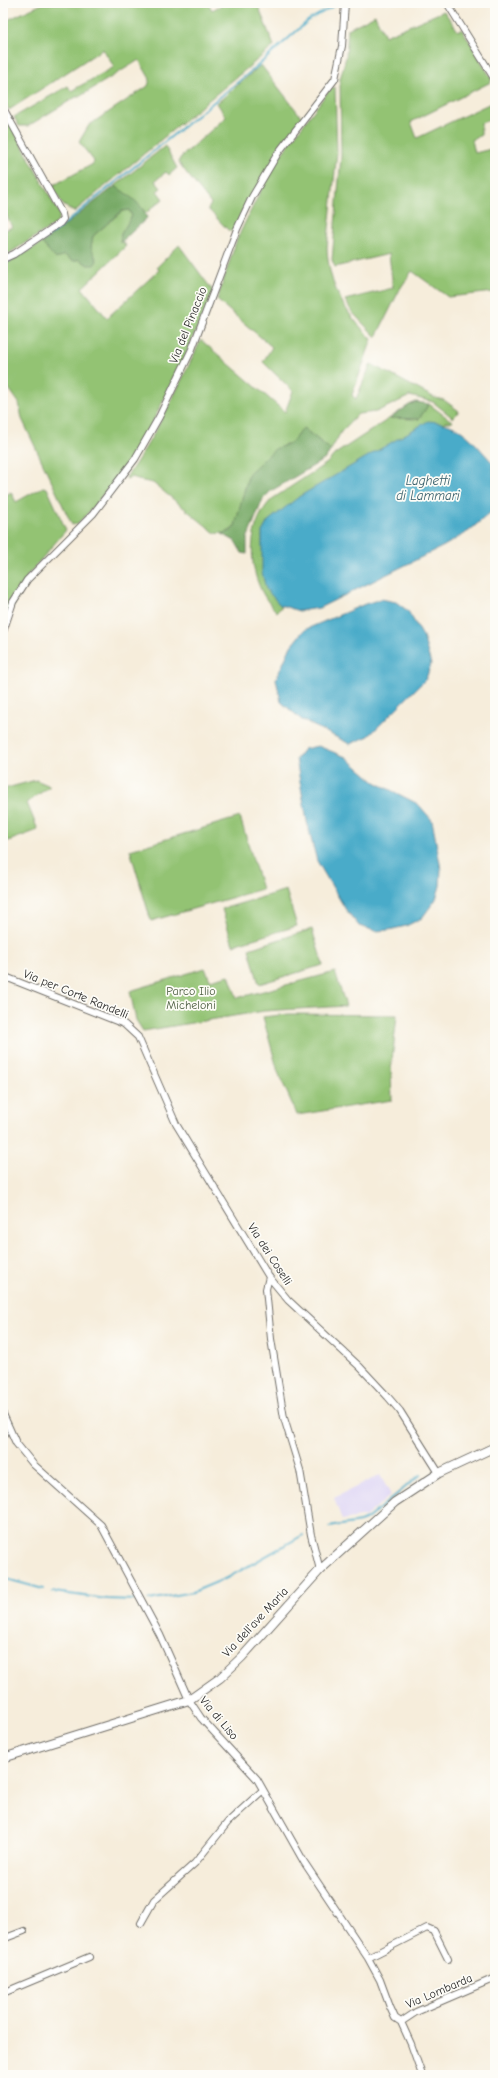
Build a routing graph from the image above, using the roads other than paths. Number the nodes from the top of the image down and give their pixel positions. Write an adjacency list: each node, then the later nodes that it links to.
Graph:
1 (345, 3): 6 (street, Via del Pinaccio)
2 (447, 3): 3 (street)
3 (495, 80)
4 (3, 108): 5 (street)
5 (3, 259)
6 (3, 632)
7 (3, 976): 8 (street, Via per Corte Randelli)
8 (138, 1037): 9 (street, Via dei Coselli)
9 (269, 1277): 12 (street, Via dei Coselli); 13 (street)
10 (3, 1414): 14 (street, Via di Liso)
11 (495, 1447): 12 (street, Via dell'ave Maria)
12 (439, 1473): 13 (street, Via dell'ave Maria)
13 (320, 1570): 14 (street, Via dell'ave Maria)
14 (189, 1700): 15 (street, Via dell'ave Maria); 16 (street, Via di Liso)
15 (3, 1758)
16 (263, 1790): 17 (street); 21 (street, Via di Liso)
17 (141, 1923)
18 (24, 1931): 19 (street)
19 (3, 1939)
20 (89, 1957): 24 (street)
21 (368, 1958): 22 (street); 25 (street, Via di Liso)
22 (448, 1959)
23 (495, 1978): 25 (street, Via Lombarda)
24 (3, 1993)
25 (400, 2022): 26 (street, Via Lombarda)
26 (422, 2075)

